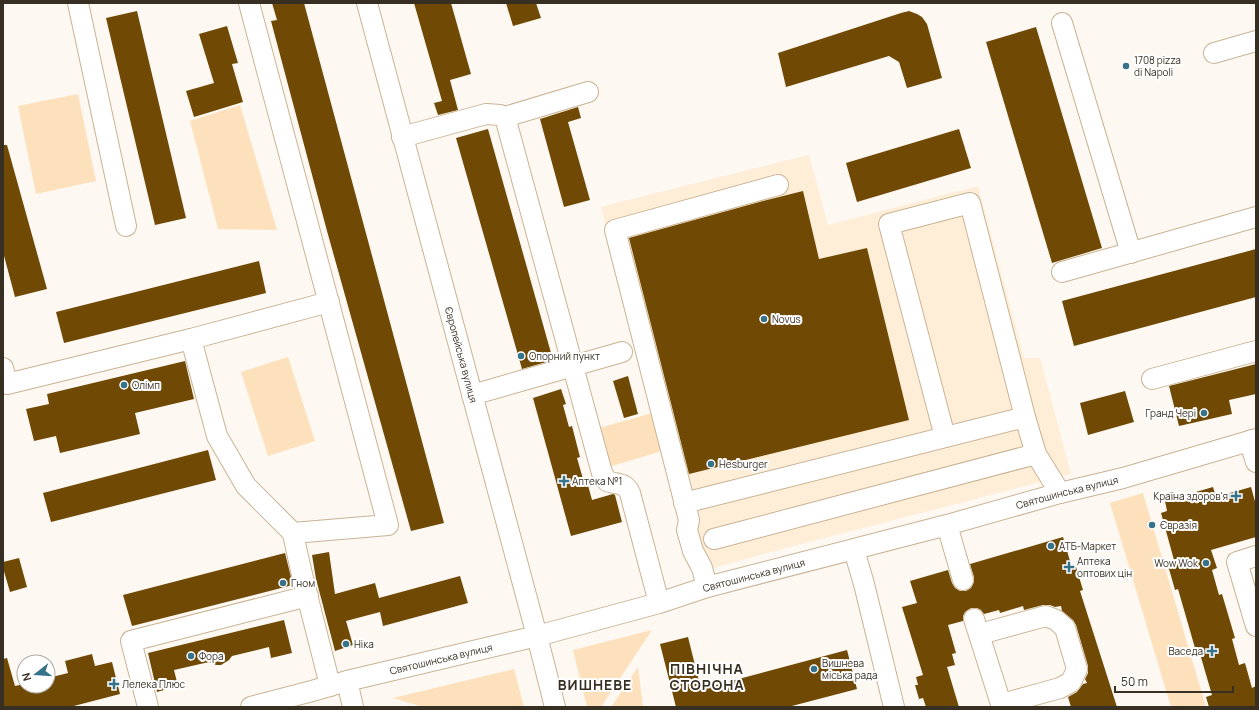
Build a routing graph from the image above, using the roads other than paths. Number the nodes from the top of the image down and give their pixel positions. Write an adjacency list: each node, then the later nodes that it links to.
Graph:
1 (78, 3): 12 (street)
2 (249, 3): 15 (street)
3 (367, 3): 9 (street, Європейська вулиця)
4 (1062, 23): 13 (street)
5 (1256, 41): 6 (street)
6 (1214, 53)
7 (588, 92): 8 (street)
8 (505, 118): 9 (street); 19 (street)
9 (402, 137): 22 (street, Європейська вулиця)
10 (778, 185): 29 (street)
11 (1256, 217): 13 (street)
12 (126, 226)
13 (1131, 253): 14 (street)
14 (1062, 272)
15 (329, 302): 16 (street); 31 (street)
16 (191, 339): 20 (street); 31 (street)
17 (1256, 351): 21 (street)
18 (622, 352): 19 (street)
19 (573, 366): 22 (street); 38 (street)
20 (3, 368)
21 (1152, 379)
22 (472, 395): 40 (street, Європейська вулиця)
23 (1025, 417): 24 (street); 24 (street); 26 (street)
24 (944, 437): 29 (street)
25 (1254, 440): 27 (street); 28 (street, Святошинська вулиця)
26 (1036, 454): 28 (street); 32 (street)
27 (1256, 462)
28 (1060, 493): 30 (street, Святошинська вулиця)
29 (687, 511): 36 (street)
30 (947, 525): 33 (street, Святошинська вулиця); 35 (street)
31 (293, 534): 37 (street)
32 (714, 539)
33 (854, 550): 36 (street, Святошинська вулиця); 47 (street)
34 (1256, 556): 39 (street)
35 (963, 580)
36 (707, 587): 38 (street, Святошинська вулиця)
37 (308, 596): 41 (street); 43 (street)
38 (659, 603): 40 (street, Святошинська вулиця)
39 (1256, 626)
40 (537, 636): 41 (street, Святошинська вулиця); 46 (street, Європейська вулиця)
41 (338, 684): 44 (street, Святошинська вулиця); 45 (street)
42 (1002, 706): 42 (street)
43 (148, 707)
44 (251, 707)
45 (352, 707)
46 (555, 707)
47 (894, 707)

